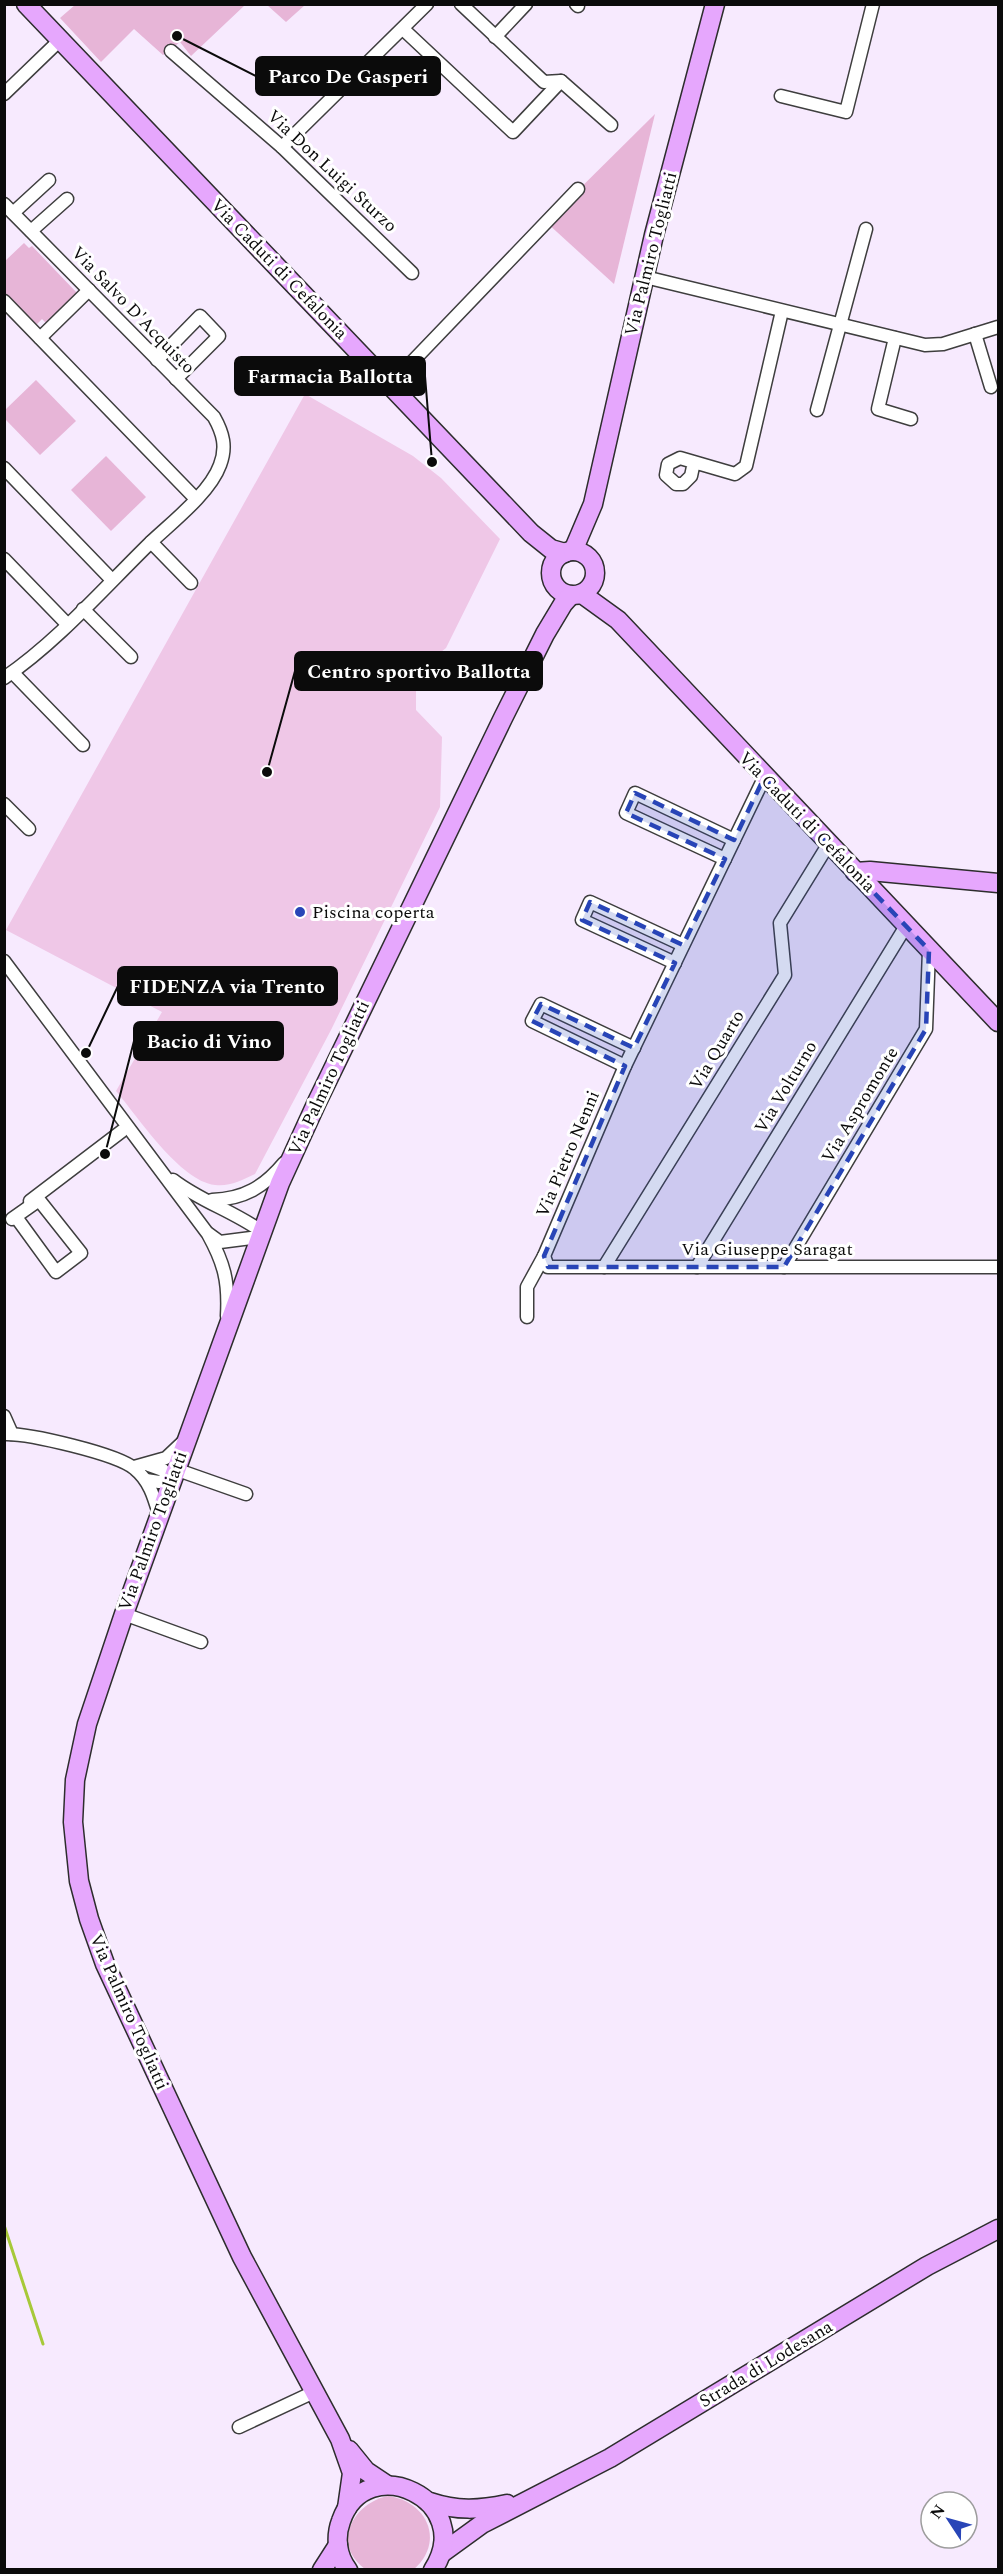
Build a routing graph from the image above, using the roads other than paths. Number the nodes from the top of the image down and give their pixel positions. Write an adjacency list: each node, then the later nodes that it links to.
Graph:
1 (427, 4): 7 (street)
2 (461, 4): 8 (street)
3 (526, 4): 8 (street)
4 (715, 4): 23 (street, Via Palmiro Togliatti)
5 (873, 4): 13 (street)
6 (28, 5): 9 (street, Via Caduti di Cefalonia)
7 (403, 28): 11 (street); 15 (street)
8 (495, 37): 11 (street)
9 (60, 40): 12 (street); 34 (street, Via Caduti di Cefalonia)
10 (171, 51): 15 (street, Via Don Luigi Sturzo)
11 (561, 81): 14 (street)
12 (4, 94)
13 (781, 96)
14 (611, 125)
15 (282, 147): 22 (street, Via Don Luigi Sturzo)
16 (49, 180): 19 (street)
17 (578, 189): 34 (street)
18 (67, 199): 21 (street)
19 (9, 208): 21 (street, Via Salvo D'Acquisto)
20 (866, 229): 27 (street)
21 (31, 231): 24 (street, Via Salvo D'Acquisto)
22 (412, 273)
23 (645, 277): 26 (street); 41 (street, Via Palmiro Togliatti)
24 (89, 290): 30 (street); 32 (street, Via Salvo D'Acquisto)
25 (4, 301): 30 (street)
26 (782, 310): 27 (street); 38 (street)
27 (840, 325): 31 (street); 36 (street)
28 (999, 327): 29 (street)
29 (975, 334): 31 (street); 35 (street)
30 (40, 338): 40 (street)
31 (895, 338): 37 (street)
32 (157, 360): 33 (street, Via Salvo D'Acquisto); 33 (street)
33 (177, 379): 40 (street, Via Salvo D'Acquisto)
34 (389, 386): 42 (street, Via Caduti di Cefalonia)
35 (991, 387)
36 (817, 410)
37 (911, 419)
38 (694, 462)
39 (4, 468): 47 (street)
40 (195, 498): 43 (street)
41 (593, 504): 44 (street, Via Palmiro Togliatti); 49 (street, Via Palmiro Togliatti)
42 (531, 533): 44 (street, Via Caduti di Cefalonia); 46 (street, Via Caduti di Cefalonia)
43 (151, 542): 47 (street); 48 (street)
44 (569, 552): 46 (street, Via Palmiro Togliatti); 49 (street)
45 (4, 559): 51 (street)
46 (552, 576): 49 (street); 52 (street, Via Palmiro Togliatti)
47 (112, 580): 50 (street)
48 (191, 583)
49 (585, 584): 52 (street, Via Palmiro Togliatti); 56 (street, Via Caduti di Cefalonia)
50 (83, 609): 51 (street); 53 (street)
51 (67, 624): 54 (street)
52 (545, 634): 73 (street, Via Palmiro Togliatti)
53 (131, 657)
54 (9, 675): 55 (street)
55 (82, 745)
56 (764, 777): 59 (street, Via Pietro Nenni); 60 (street, Via Caduti di Cefalonia)
57 (4, 804): 58 (street)
58 (29, 829)
59 (734, 840): 61 (street, Via Pietro Nenni); 61 (street)
60 (828, 845): 62 (street, Via Caduti di Cefalonia); 80 (street, Via Quarto)
61 (725, 859): 65 (street, Via Pietro Nenni)
62 (855, 872): 63 (street); 64 (street, Via Caduti di Cefalonia)
63 (999, 883)
64 (906, 926): 66 (street, Via Caduti di Cefalonia); 81 (street, Via Volturno)
65 (683, 945): 68 (street, Via Pietro Nenni); 68 (street)
66 (929, 950): 69 (street, Via Caduti di Cefalonia); 82 (street, Via Aspromonte)
67 (4, 962): 74 (street)
68 (675, 963): 70 (street, Via Pietro Nenni)
69 (999, 1022)
70 (634, 1048): 71 (street, Via Pietro Nenni); 71 (street)
71 (625, 1066): 79 (street, Via Pietro Nenni)
72 (122, 1131): 76 (street)
73 (298, 1146): 75 (street); 78 (street, Via Palmiro Togliatti)
74 (158, 1168): 75 (street); 77 (street)
75 (208, 1200): 78 (street)
76 (9, 1217): 76 (street)
77 (208, 1234): 78 (street); 85 (street)
78 (260, 1234): 85 (street, Via Palmiro Togliatti)
79 (544, 1256): 80 (street, Via Giuseppe Saragat); 84 (street, Via Pietro Nenni)
80 (604, 1267): 81 (street, Via Giuseppe Saragat)
81 (697, 1267): 82 (street, Via Giuseppe Saragat)
82 (784, 1267): 83 (street, Via Giuseppe Saragat)
83 (999, 1267)
84 (527, 1317)
85 (226, 1335): 88 (street, Via Palmiro Togliatti)
86 (4, 1416): 87 (street)
87 (8, 1434): 90 (street)
88 (186, 1439): 89 (street); 91 (street, Via Palmiro Togliatti)
89 (148, 1465): 90 (street); 91 (street)
90 (134, 1467): 92 (street)
91 (173, 1475): 92 (street); 93 (street); 94 (street, Via Palmiro Togliatti)
92 (146, 1480): 94 (street)
93 (246, 1494)
94 (159, 1514): 95 (street, Via Palmiro Togliatti)
95 (124, 1614): 96 (street); 98 (street, Via Palmiro Togliatti)
96 (201, 1642)
97 (999, 2229): 102 (street, Strada di Lodesana)
98 (314, 2392): 99 (street); 100 (street, Via Palmiro Togliatti)
99 (239, 2427)
100 (340, 2439): 101 (street); 104 (street)
101 (387, 2486): 103 (street); 104 (street)
102 (532, 2497): 103 (street); 106 (street)
103 (430, 2502): 106 (street)
104 (347, 2508): 105 (street)
105 (338, 2545): 107 (street); 108 (street)
106 (436, 2565)
107 (322, 2570)
108 (348, 2570)

